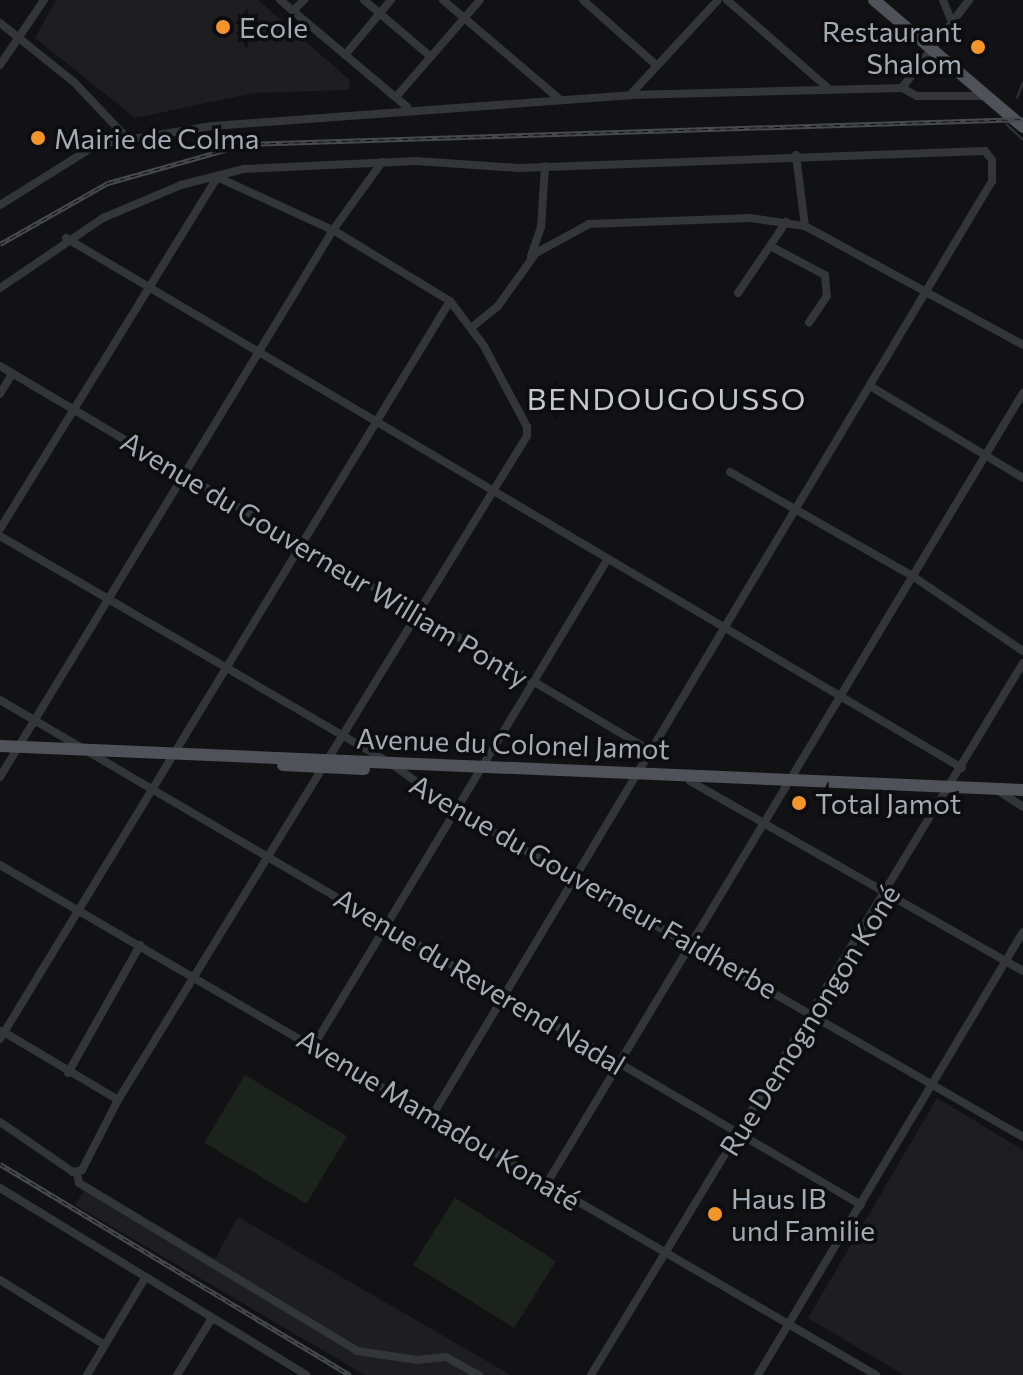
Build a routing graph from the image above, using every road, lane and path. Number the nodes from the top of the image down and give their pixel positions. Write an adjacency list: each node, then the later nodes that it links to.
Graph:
1 (44, 0): 20 (street)
2 (280, 0): 15 (street)
3 (304, 0): 15 (street)
4 (364, 0): 16 (street)
5 (391, 0): 16 (street)
6 (443, 0): 17 (street)
7 (480, 0): 17 (street)
8 (583, 0): 25 (street)
9 (718, 0): 25 (street)
10 (727, 0): 27 (street)
11 (874, 0): 21 (main road)
12 (887, 0): 21 (main road)
13 (943, 0): 18 (street)
14 (969, 0): 18 (street)
15 (293, 11): 22 (street)
16 (380, 14): 22 (street); 23 (street)
17 (464, 18): 23 (street); 31 (street)
18 (951, 20): 21 (street)
19 (0, 23): 20 (street)
20 (20, 40): 24 (street); 35 (street)
21 (933, 44): 26 (street); 30 (main road); 33 (main road)
22 (345, 55): 29 (street)
23 (431, 57): 29 (street)
24 (0, 65)
25 (657, 66): 28 (street)
26 (902, 88): 27 (street); 30 (street)
27 (830, 91): 28 (street)
28 (630, 95): 31 (street)
29 (396, 97): 32 (street)
30 (988, 97): 34 (main road)
31 (559, 98): 32 (street)
32 (407, 107): 35 (street)
33 (1023, 118)
34 (1023, 127)
35 (127, 138): 40 (street)
36 (796, 155): 38 (street); 42 (street); 48 (street)
37 (382, 162): 38 (street); 39 (street); 43 (street)
38 (545, 166): 46 (street)
39 (217, 177): 43 (street); 44 (street); 49 (street)
40 (0, 205)
41 (786, 222): 42 (street); 45 (street); 46 (street)
42 (805, 226): 48 (street)
43 (333, 230): 51 (street); 55 (street)
44 (66, 238): 47 (street); 49 (street)
45 (770, 246): 50 (street); 52 (street)
46 (530, 260): 53 (street)
47 (0, 288)
48 (928, 289): 54 (street); 58 (street)
49 (150, 291): 55 (street); 61 (street)
50 (738, 293)
51 (450, 301): 53 (street); 62 (street)
52 (809, 323)
53 (471, 328): 67 (street)
54 (1023, 345)
55 (258, 355): 62 (street); 65 (street)
56 (0, 366): 57 (street, Avenue du Gouverneur William Ponty)
57 (12, 374): 60 (street); 61 (street, Avenue du Gouverneur William Ponty)
58 (870, 386): 63 (street); 68 (street)
59 (1023, 393): 63 (street)
60 (0, 394)
61 (75, 411): 65 (street, Avenue du Gouverneur William Ponty); 69 (street)
62 (376, 424): 67 (street); 71 (street)
63 (985, 456): 66 (street); 73 (street)
64 (730, 472): 68 (street)
65 (186, 476): 71 (street, Avenue du Gouverneur William Ponty); 74 (street)
66 (1023, 478)
67 (493, 493): 72 (street); 75 (street)
68 (795, 511): 73 (street); 76 (street)
69 (0, 529)
70 (0, 536): 74 (street, Avenue du Gouverneur Faidherbe)
71 (304, 547): 75 (street, Avenue du Gouverneur William Ponty); 79 (street)
72 (607, 560): 76 (street); 80 (street)
73 (914, 577): 77 (street); 81 (street)
74 (105, 602): 79 (street, Avenue du Gouverneur Faidherbe); 83 (street)
75 (419, 614): 80 (street, Avenue du Gouverneur William Ponty); 84 (street)
76 (724, 629): 81 (street); 88 (street)
77 (1023, 651)
78 (1023, 663): 94 (street, Rue Demognongon Koné)
79 (226, 669): 84 (street, Avenue du Gouverneur Faidherbe); 90 (street)
80 (535, 683): 88 (street, Avenue du Gouverneur William Ponty); 95 (street)
81 (840, 697): 94 (street); 99 (street)
82 (0, 700): 83 (street)
83 (35, 720): 86 (street); 87 (street)
84 (343, 737): 92 (street); 93 (street, Avenue du Gouverneur Faidherbe)
85 (0, 746): 86 (main road, Avenue du Colonel Jamot)
86 (16, 750): 87 (main road, Avenue du Colonel Jamot); 89 (main road, Avenue du Colonel Jamot); 91 (main road, Avenue du Colonel Jamot); 97 (street)
87 (86, 751): 90 (main road, Avenue du Colonel Jamot); 91 (street, Avenue du Reverend Nadal)
88 (651, 751): 96 (street)
89 (0, 753)
90 (173, 757): 91 (main road, Avenue du Colonel Jamot); 92 (main road, Avenue du Colonel Jamot); 101 (street)
91 (99, 758): 101 (street, Avenue du Reverend Nadal)
92 (328, 763): 93 (main road, Avenue du Colonel Jamot); 109 (street)
93 (393, 766): 95 (main road, Avenue du Colonel Jamot); 107 (street, Avenue du Gouverneur Faidherbe)
94 (962, 768): 102 (street, Rue Demognongon Koné)
95 (484, 769): 96 (main road, Avenue du Colonel Jamot); 107 (street)
96 (636, 775): 98 (main road, Avenue du Colonel Jamot); 99 (main road, Avenue du Colonel Jamot); 111 (street)
97 (0, 777)
98 (690, 781): 99 (main road, Avenue du Colonel Jamot); 108 (street)
99 (788, 782): 102 (main road, Avenue du Colonel Jamot); 108 (street)
100 (994, 788): 102 (main road, Avenue du Colonel Jamot); 103 (main road, Avenue du Colonel Jamot); 104 (street)
101 (152, 790): 109 (street, Avenue du Reverend Nadal); 113 (street)
102 (951, 790): 104 (main road, Avenue du Colonel Jamot); 112 (street, Rue Demognongon Koné)
103 (1023, 790)
104 (1007, 796): 105 (main road, Avenue du Colonel Jamot); 106 (street)
105 (1023, 797)
106 (1023, 807)
107 (457, 811): 111 (street, Avenue du Gouverneur Faidherbe); 114 (street)
108 (766, 819): 112 (street); 116 (street)
109 (270, 855): 114 (street, Avenue du Reverend Nadal); 120 (street)
110 (0, 865): 113 (street, Avenue Mamadou Konaté)
111 (577, 875): 116 (street, Avenue du Gouverneur Faidherbe); 121 (street)
112 (889, 892): 118 (street); 122 (street, Rue Demognongon Koné)
113 (76, 909): 117 (street, Avenue Mamadou Konaté); 123 (street)
114 (385, 927): 121 (street, Avenue du Reverend Nadal); 124 (street)
115 (1023, 932): 118 (street)
116 (692, 943): 122 (street, Avenue du Gouverneur Faidherbe); 125 (street)
117 (140, 945): 120 (street, Avenue Mamadou Konaté); 126 (street)
118 (1005, 961): 119 (street); 127 (street)
119 (1023, 971)
120 (194, 977): 124 (street, Avenue Mamadou Konaté); 128 (street)
121 (504, 995): 125 (street, Avenue du Reverend Nadal); 129 (street)
122 (813, 1014): 127 (street, Avenue du Gouverneur Faidherbe); 131 (street, Rue Demognongon Koné)
123 (1, 1034): 126 (street)
124 (314, 1045): 129 (street, Avenue Mamadou Konaté)
125 (619, 1063): 131 (street, Avenue du Reverend Nadal); 134 (street)
126 (68, 1073): 128 (street)
127 (933, 1084): 132 (street, Avenue du Gouverneur Faidherbe); 136 (street)
128 (118, 1100): 133 (street)
129 (432, 1116): 134 (street, Avenue Mamadou Konaté)
130 (0, 1122): 133 (street)
131 (739, 1134): 136 (street, Avenue du Reverend Nadal); 137 (street, Rue Demognongon Koné)
132 (1023, 1137)
133 (77, 1173): 147 (street)
134 (547, 1183): 137 (street, Avenue Mamadou Konaté)
135 (2, 1192): 138 (street)
136 (861, 1205): 141 (street)
137 (666, 1252): 141 (street, Avenue Mamadou Konaté); 143 (street, Rue Demognongon Koné)
138 (145, 1278): 140 (street); 142 (street)
139 (0, 1280): 142 (street)
140 (212, 1318): 145 (street); 146 (street)
141 (789, 1324): 148 (street); 149 (street, Avenue Mamadou Konaté)
142 (105, 1345): 144 (street)
143 (594, 1374)
144 (87, 1375)
145 (177, 1375)
146 (306, 1375)
147 (479, 1375)
148 (758, 1375)
149 (876, 1375)

